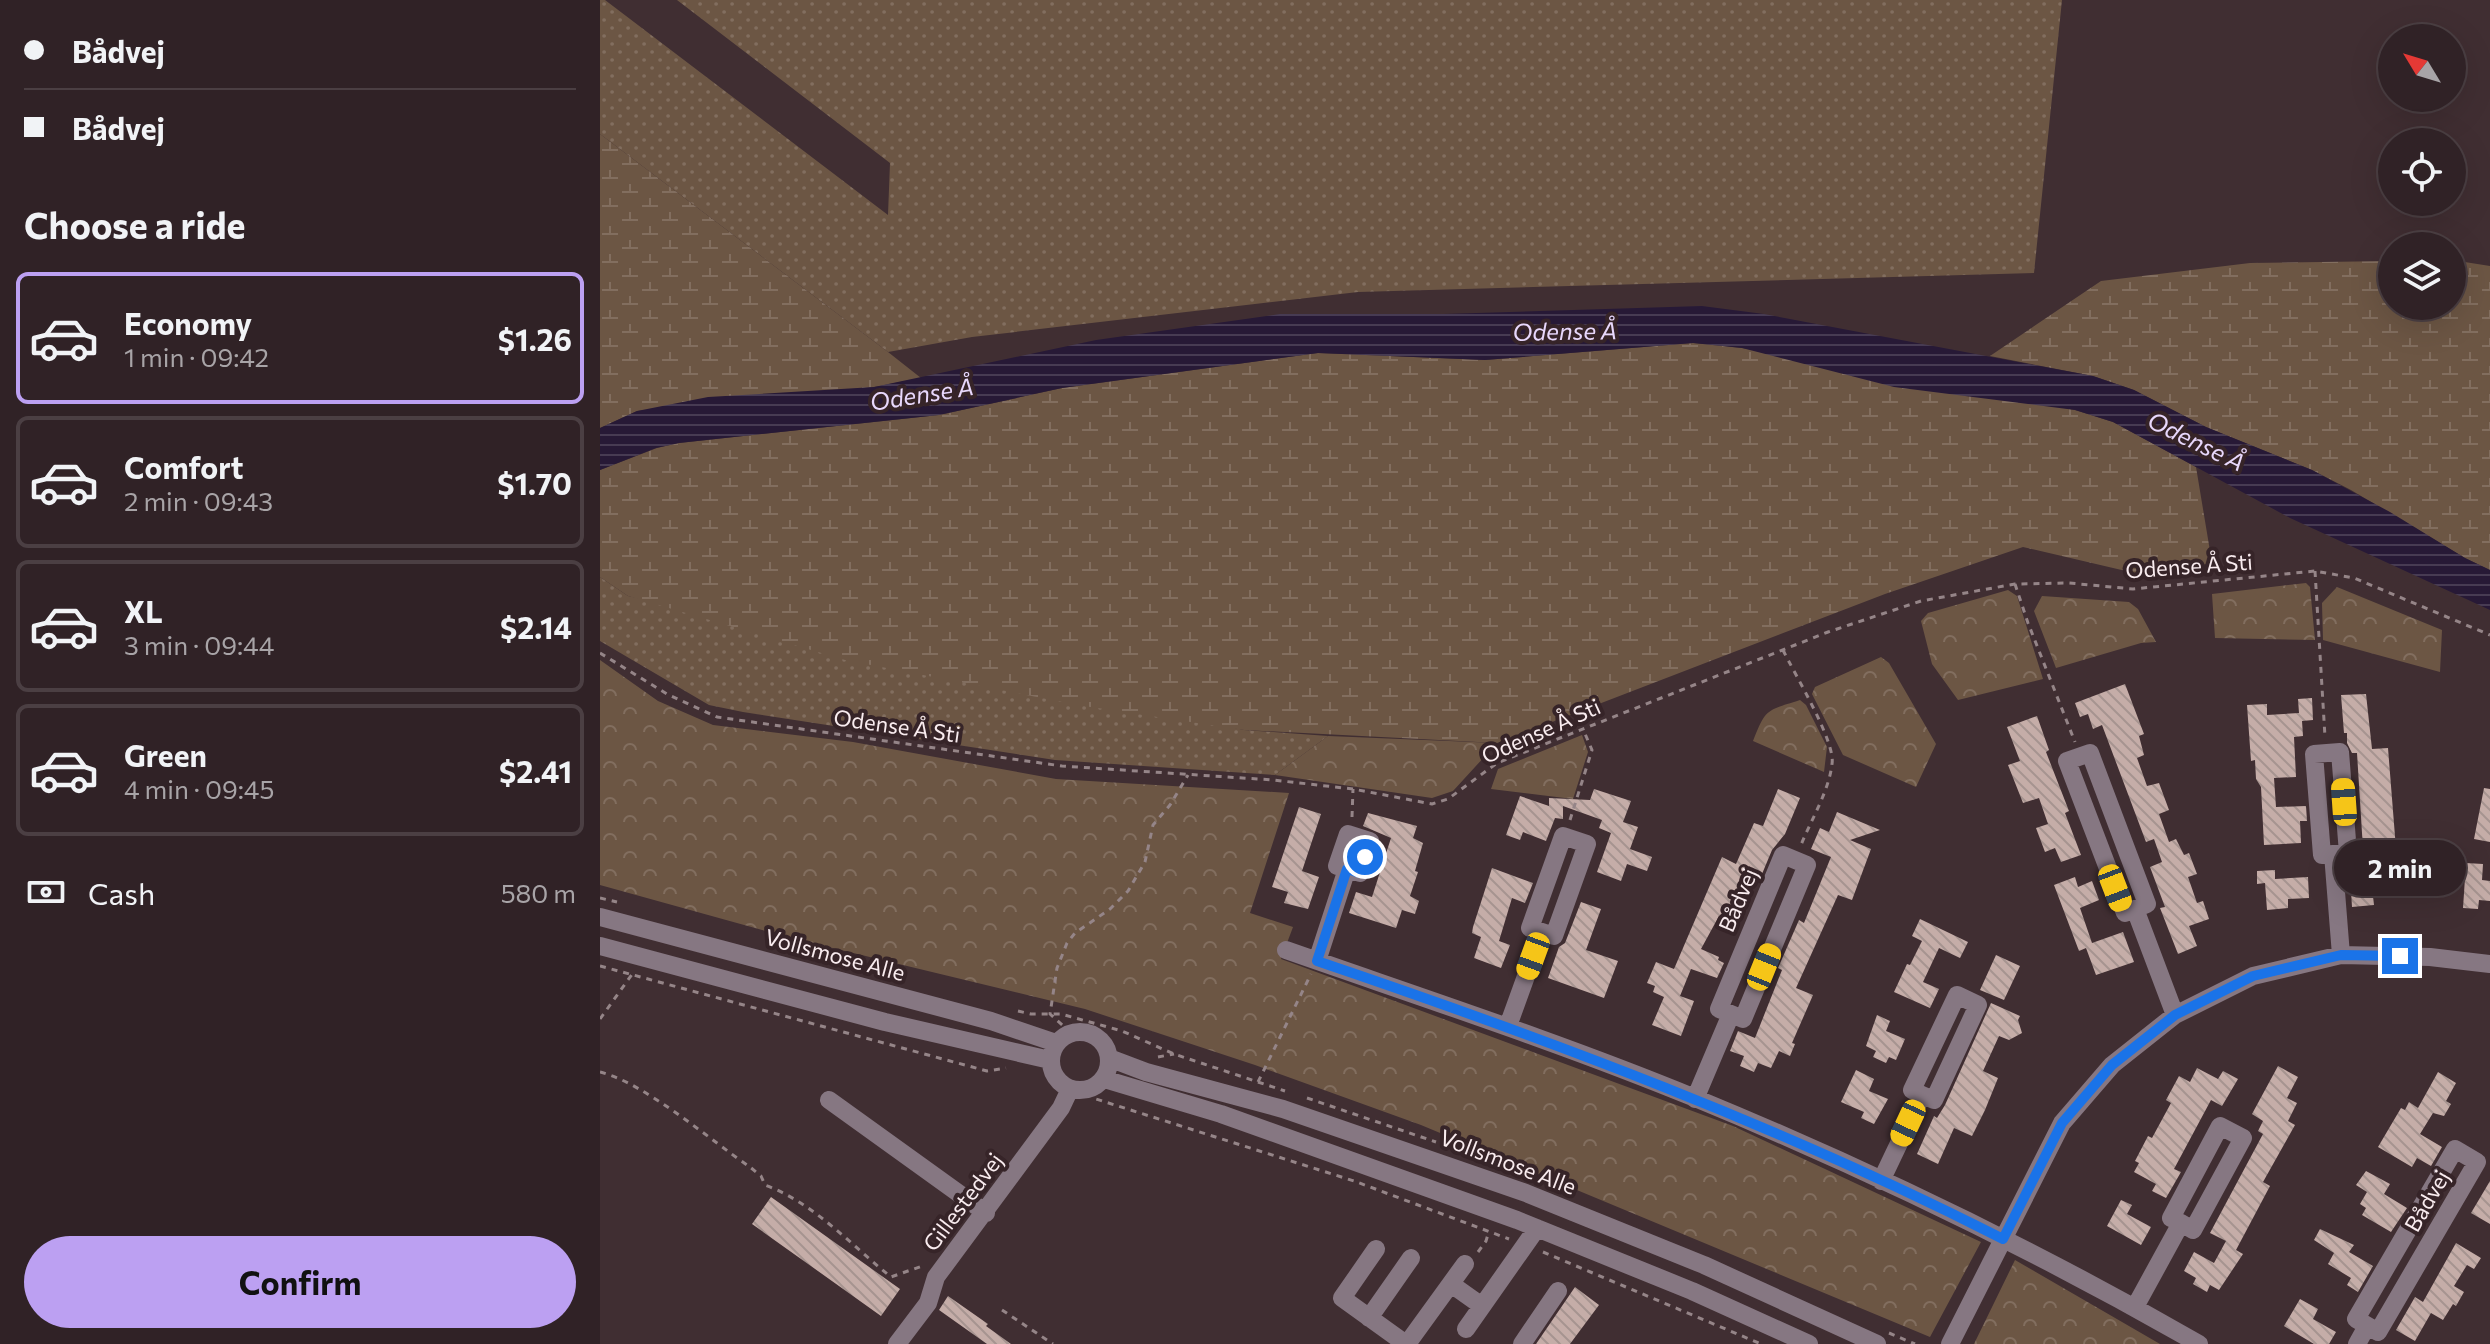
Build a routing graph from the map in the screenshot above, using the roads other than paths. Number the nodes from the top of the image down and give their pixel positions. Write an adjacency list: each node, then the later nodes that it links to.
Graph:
1 (2081, 756): 12 (street)
2 (1348, 834): 9 (street)
3 (1563, 836): 13 (street)
4 (2333, 854): 4 (street); 8 (street)
5 (600, 917): 14 (street, Vollsmose Alle)
6 (600, 946): 14 (street)
7 (1286, 950): 9 (street)
8 (2341, 955): 10 (street); 12 (street)
9 (1317, 961): 13 (street)
10 (2490, 964)
11 (1731, 1014): 11 (street, Bådvej); 19 (street, Bådvej)
12 (2175, 1015): 25 (street)
13 (1508, 1026): 19 (street)
14 (1059, 1045): 15 (street); 17 (street)
15 (1109, 1058): 16 (street); 40 (street, Vollsmose Alle)
16 (1104, 1079): 17 (street); 24 (street)
17 (1076, 1090): 22 (street, Gillestedvej)
18 (1922, 1095): 18 (street); 21 (street)
19 (1695, 1099): 21 (street)
20 (829, 1100): 22 (street)
21 (1881, 1181): 25 (street)
22 (986, 1213): 36 (street, Gillestedvej)
23 (2181, 1223): 23 (street); 32 (street)
24 (1537, 1228): 31 (street); 39 (street)
25 (2003, 1239): 32 (street); 41 (street)
26 (1376, 1249): 33 (street)
27 (1411, 1258): 33 (street)
28 (1465, 1264): 29 (street)
29 (1451, 1284): 31 (street); 37 (street)
30 (1558, 1291): 38 (street)
31 (1482, 1306): 35 (street)
32 (2135, 1307): 42 (street)
33 (1369, 1318): 37 (street)
34 (2367, 1326): 34 (street, Bådvej); 43 (street, Bådvej)
35 (1466, 1329)
36 (897, 1344)
37 (1406, 1344)
38 (1522, 1344)
39 (1809, 1344)
40 (1877, 1344)
41 (1950, 1344)
42 (2199, 1344)
43 (2357, 1344)

